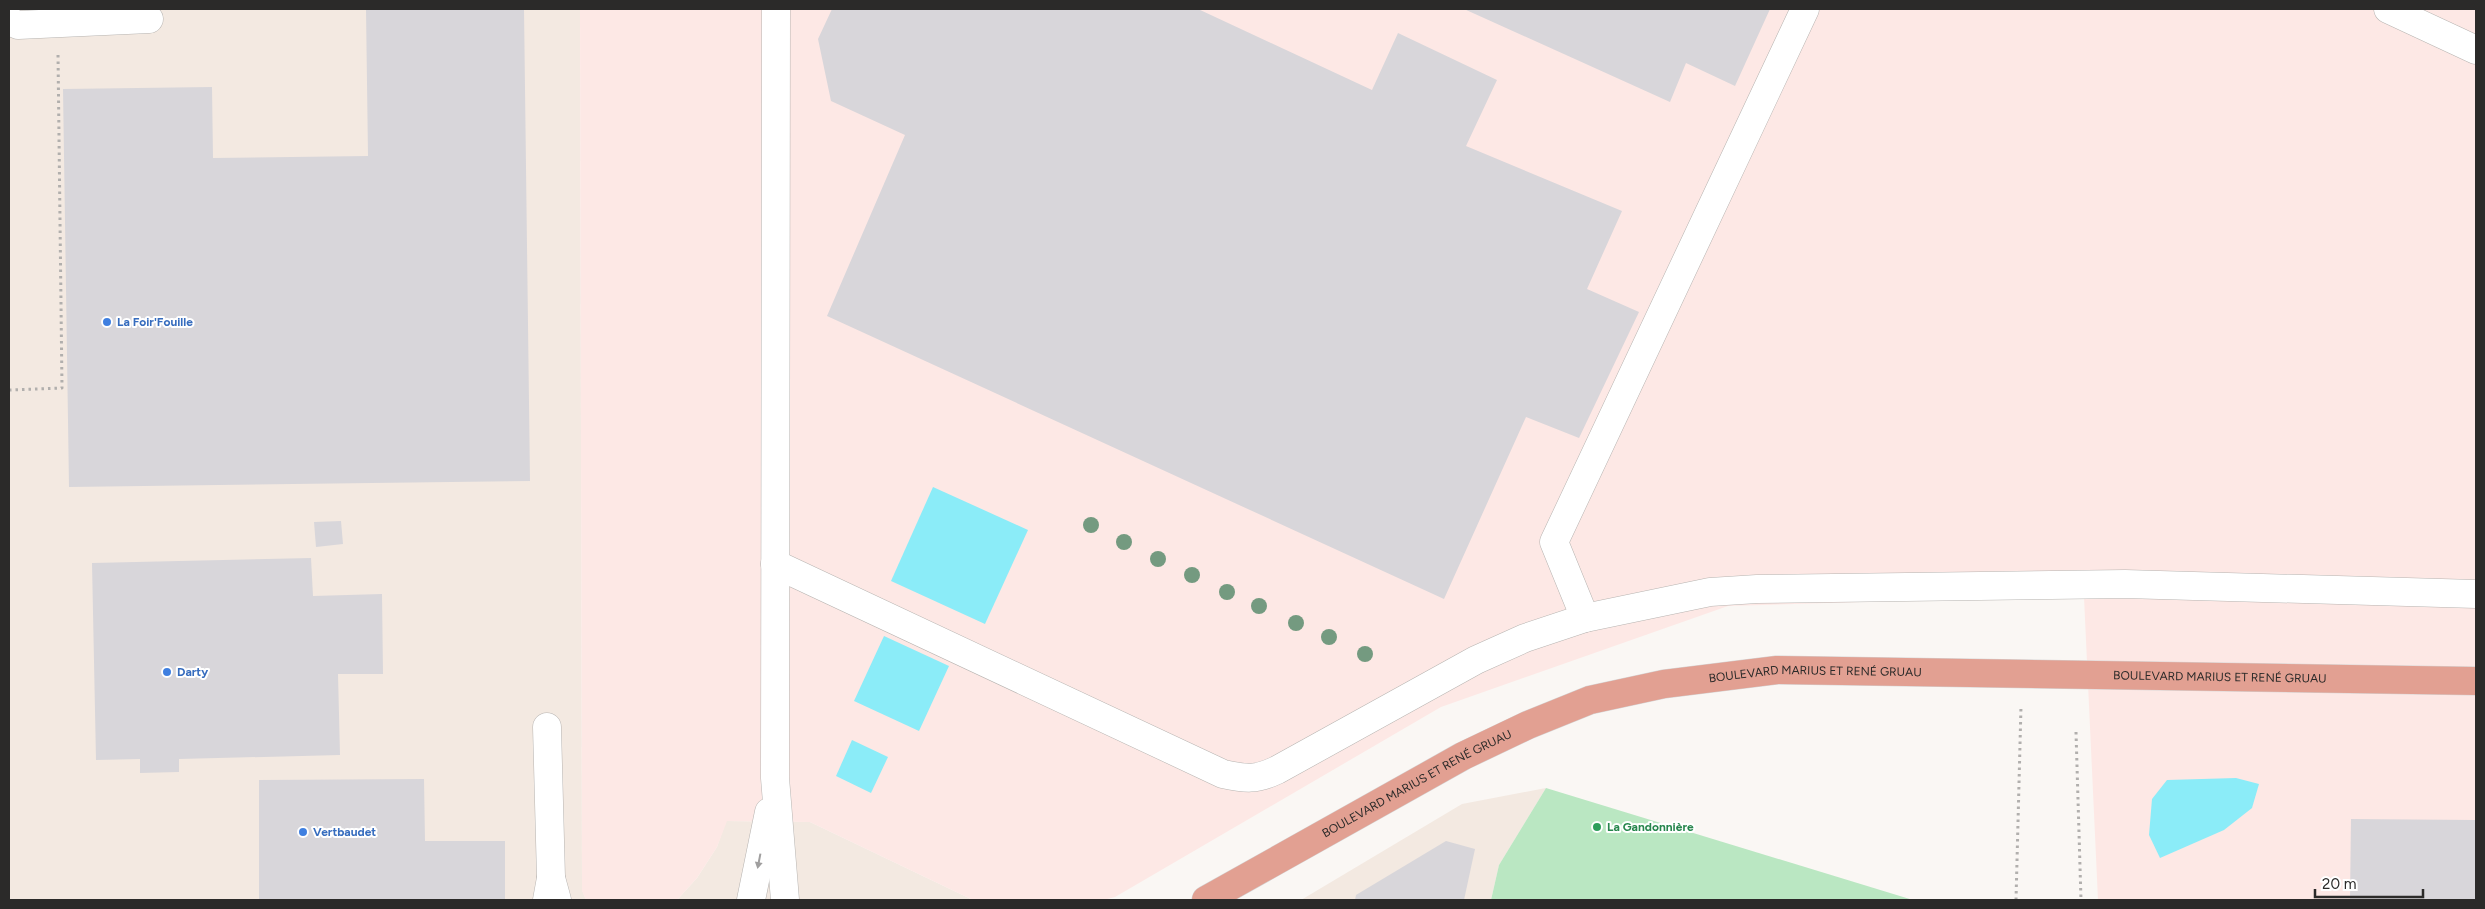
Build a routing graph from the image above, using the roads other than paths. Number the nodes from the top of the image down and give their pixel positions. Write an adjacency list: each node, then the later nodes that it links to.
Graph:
1 (776, 9): 7 (lane)
2 (1805, 9): 9 (lane)
3 (2388, 9): 6 (lane)
4 (149, 19): 5 (lane)
5 (12, 26)
6 (2476, 50)
7 (775, 564): 9 (lane); 12 (lane)
8 (2476, 594): 9 (lane)
9 (1585, 618)
10 (2476, 681): 16 (main road, BOULEVARD MARIUS ET RENÉ GRUAU)
11 (547, 727): 13 (lane)
12 (775, 778): 14 (lane, one-way to 14); 15 (lane)
13 (552, 893)
14 (752, 900)
15 (785, 900)
16 (1206, 900)

